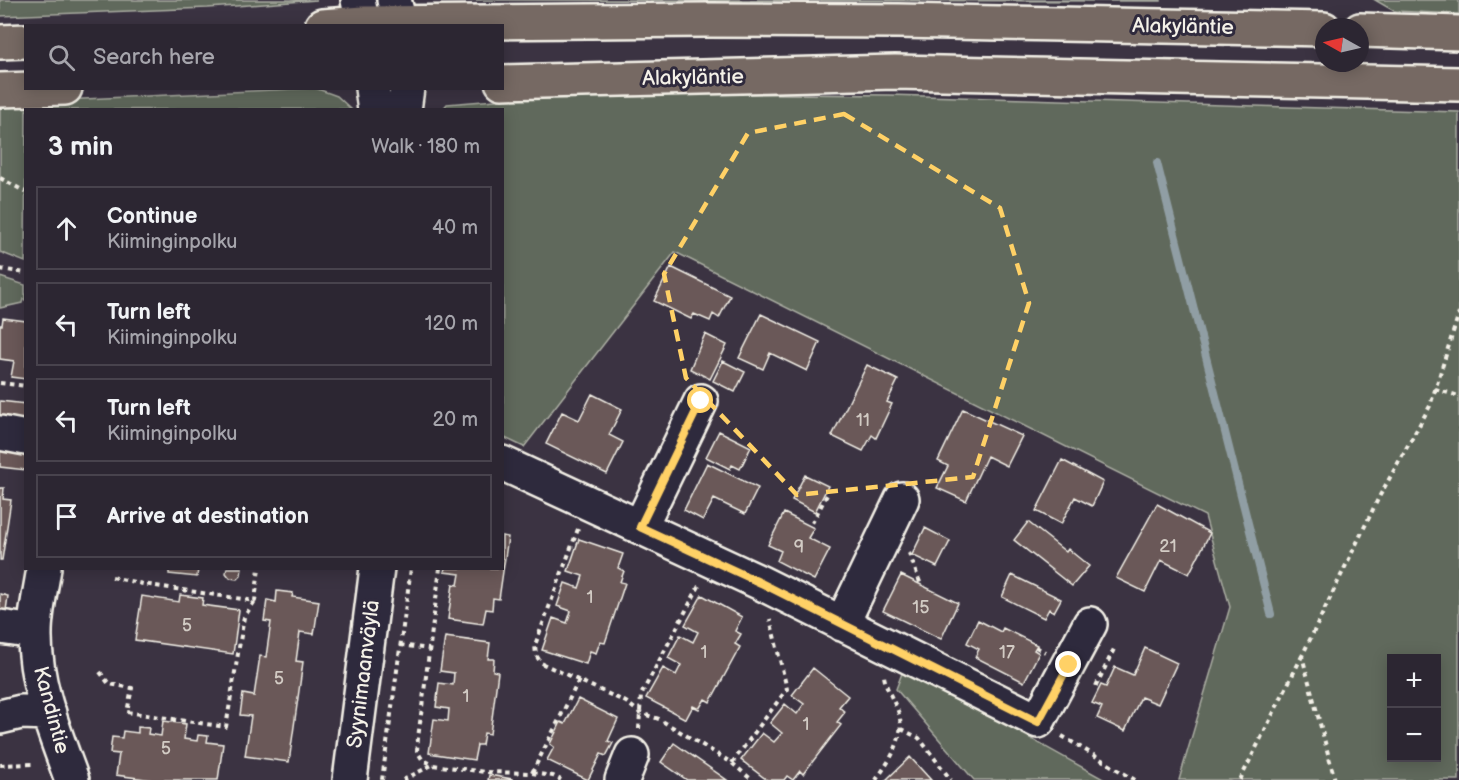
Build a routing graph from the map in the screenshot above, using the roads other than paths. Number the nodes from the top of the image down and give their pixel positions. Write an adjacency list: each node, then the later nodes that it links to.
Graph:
1 (362, 16): 2 (main road, Alakyläntie); 3 (main road, Alakyläntie)
2 (398, 17): 4 (main road, Alakyläntie)
3 (330, 24)
4 (1315, 29)
5 (1369, 30): 6 (main road)
6 (1459, 33)
7 (24, 41): 8 (main road)
8 (0, 42)
9 (504, 82): 10 (main road, Alakyläntie)
10 (1459, 84)
11 (24, 89): 12 (main road)
12 (0, 90)
13 (372, 90): 15 (street)
14 (406, 90): 16 (street)
15 (375, 108)
16 (404, 108)
17 (701, 401): 22 (street)
18 (0, 433): 19 (street)
19 (24, 438)
20 (504, 464): 22 (street)
21 (902, 499): 25 (street)
22 (640, 527): 25 (street)
23 (44, 570): 28 (street, Kandintie)
24 (377, 570): 32 (street, Syynimaanväylä)
25 (842, 624): 26 (street)
26 (1090, 624)
27 (0, 627): 28 (street)
28 (34, 632): 29 (street, Kandintie)
29 (49, 713): 30 (street); 31 (street, Kandintie)
30 (0, 717)
31 (72, 780)
32 (350, 780)

